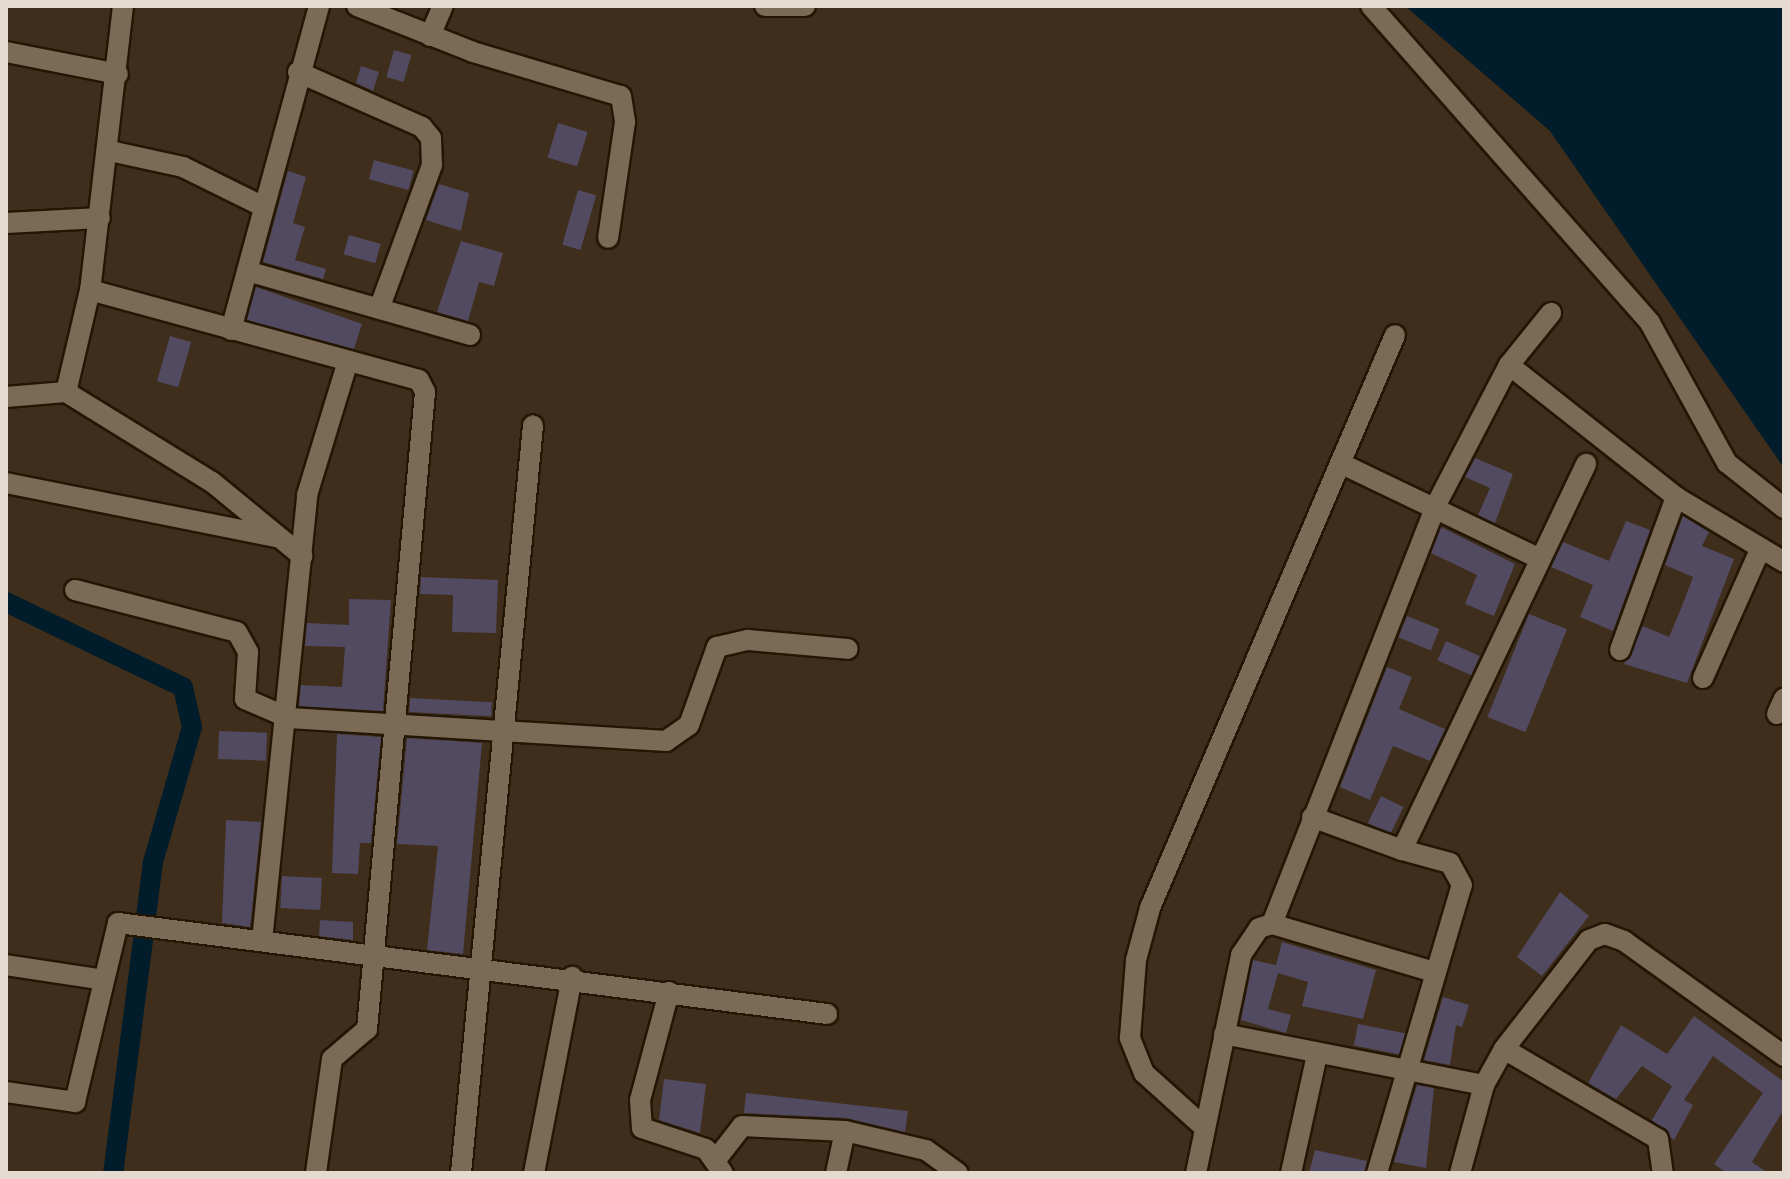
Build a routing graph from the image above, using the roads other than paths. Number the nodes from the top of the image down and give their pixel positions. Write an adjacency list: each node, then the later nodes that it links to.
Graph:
1 (123, 6): 11 (street)
2 (319, 6): 10 (street)
3 (357, 6): 8 (street)
4 (443, 6): 8 (street)
5 (765, 6): 6 (street)
6 (805, 6)
7 (1371, 6): 34 (street)
8 (430, 36): 16 (street)
9 (6, 52): 11 (street)
10 (298, 72): 13 (street); 19 (street)
11 (118, 74): 12 (street)
12 (110, 151): 13 (street); 14 (street)
13 (264, 207): 17 (street)
14 (100, 218): 15 (street); 18 (street)
15 (6, 223)
16 (608, 238)
17 (247, 271): 19 (street); 21 (street)
18 (90, 290): 21 (street); 26 (street)
19 (379, 309): 22 (street)
20 (1551, 313): 25 (street)
21 (231, 330): 24 (street)
22 (470, 335)
23 (1395, 335): 29 (street)
24 (348, 361): 37 (street); 45 (street)
25 (1509, 365): 32 (street); 33 (street)
26 (66, 392): 27 (street); 35 (street)
27 (6, 397)
28 (533, 425): 46 (street)
29 (1340, 463): 33 (street); 66 (street)
30 (1586, 464): 38 (street)
31 (6, 483): 35 (street)
32 (1676, 497): 36 (street); 42 (street)
33 (1436, 505): 38 (street); 47 (street)
34 (1784, 508)
35 (280, 538): 37 (street)
36 (1761, 548): 39 (street); 43 (street)
37 (302, 556): 44 (street)
38 (1540, 559): 48 (street)
39 (1784, 562)
40 (75, 590): 44 (street)
41 (848, 649): 46 (street)
42 (1620, 650)
43 (1703, 678)
44 (289, 718): 45 (street); 50 (street)
45 (393, 724): 46 (street); 51 (street)
46 (505, 733): 53 (street)
47 (1312, 817): 48 (street); 49 (street)
48 (1402, 850): 54 (street)
49 (1272, 924): 54 (street); 59 (street)
50 (262, 941): 51 (street); 56 (street)
51 (374, 953): 53 (street); 69 (street)
52 (6, 965): 56 (street)
53 (482, 968): 55 (street); 70 (street)
54 (1431, 971): 63 (street)
55 (572, 977): 57 (street); 71 (street)
56 (99, 979): 65 (street)
57 (669, 992): 58 (street); 68 (street)
58 (827, 1014)
59 (1224, 1034): 61 (street); 66 (street)
60 (1504, 1049): 62 (street); 64 (street); 78 (street)
61 (1317, 1055): 63 (street); 75 (street)
62 (1784, 1056)
63 (1403, 1073): 64 (street); 76 (street)
64 (1484, 1085): 77 (street)
65 (6, 1092)
66 (1205, 1128): 74 (street)
67 (845, 1131): 68 (street); 72 (street); 73 (street)
68 (721, 1165)
69 (316, 1173)
70 (461, 1173)
71 (534, 1173)
72 (836, 1173)
73 (958, 1173)
74 (1196, 1173)
75 (1291, 1173)
76 (1377, 1173)
77 (1460, 1173)
78 (1663, 1173)

